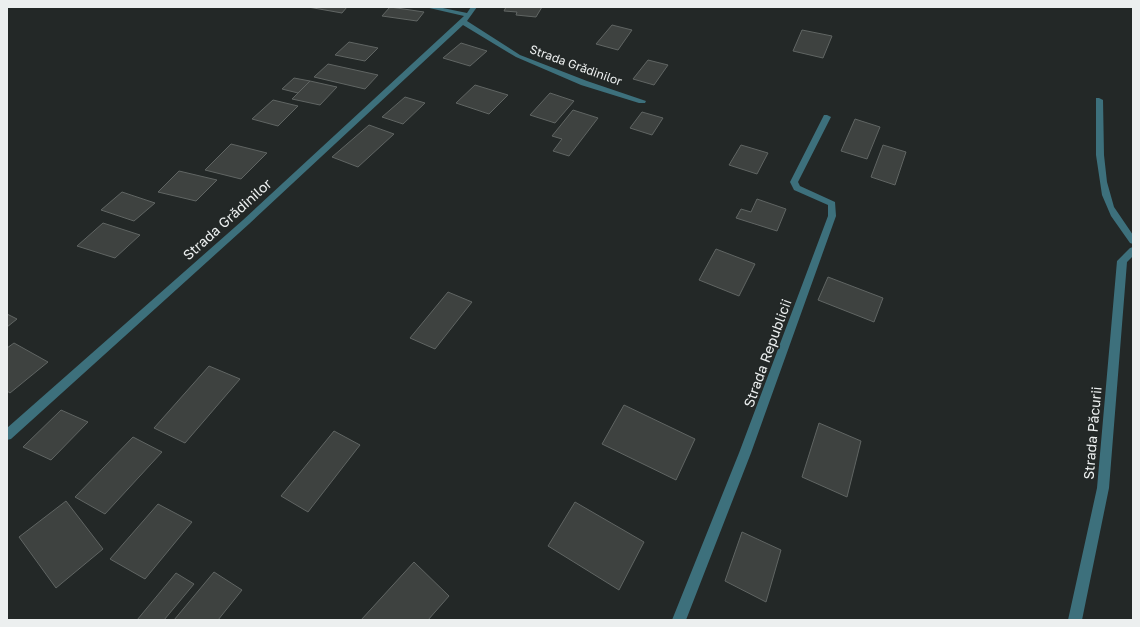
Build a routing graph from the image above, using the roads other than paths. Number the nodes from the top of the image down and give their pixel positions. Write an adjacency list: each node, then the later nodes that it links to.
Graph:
1 (428, 7): 2 (street, Strada Grădinilor)
2 (469, 15): 4 (street, Strada Grădinilor); 8 (street, Strada Grădinilor)
3 (1098, 100): 6 (street)
4 (642, 101)
5 (827, 116): 9 (street, Strada Republicii)
6 (1133, 241)
7 (1133, 250): 10 (street, Strada Păcurii)
8 (7, 435)
9 (679, 620)
10 (1075, 620)

